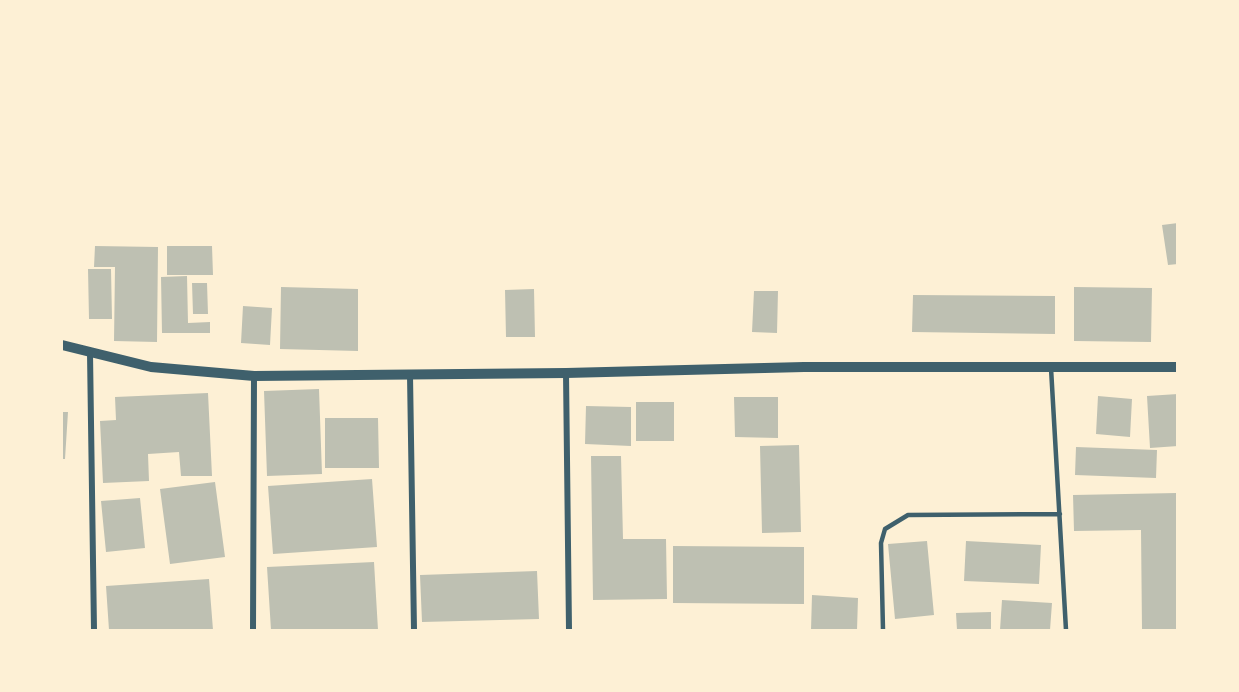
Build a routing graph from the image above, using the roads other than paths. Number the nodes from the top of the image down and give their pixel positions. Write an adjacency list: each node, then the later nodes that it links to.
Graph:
1 (62, 345): 2 (street)
2 (90, 353): 7 (street); 9 (street)
3 (1178, 367): 4 (street)
4 (1051, 368): 5 (street); 8 (lane)
5 (566, 374): 6 (street); 12 (street)
6 (410, 375): 7 (street); 11 (street)
7 (254, 376): 10 (street)
8 (1060, 513): 13 (lane); 14 (lane)
9 (94, 630)
10 (253, 630)
11 (414, 630)
12 (569, 630)
13 (883, 630)
14 (1066, 630)

